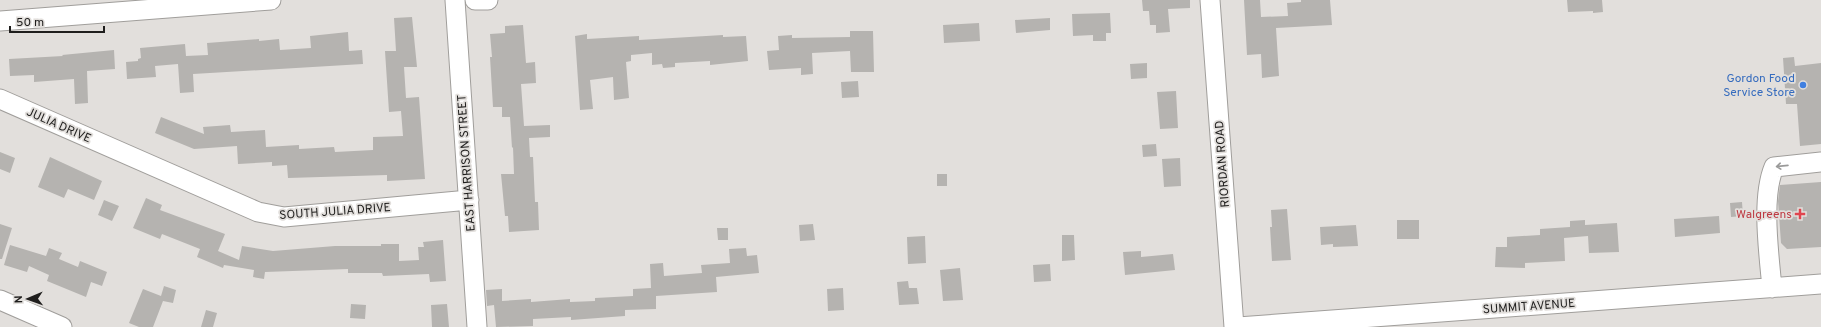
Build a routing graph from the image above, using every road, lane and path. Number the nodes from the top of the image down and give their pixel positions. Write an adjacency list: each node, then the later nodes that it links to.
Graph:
1 (271, 0): 6 (street)
2 (455, 0): 10 (street, EAST HARRISON STREET)
3 (475, 0): 4 (street)
4 (488, 0)
5 (1210, 0): 16 (street, RIORDAN ROAD)
6 (0, 21)
7 (0, 99): 8 (street, JULIA DRIVE)
8 (118, 152): 10 (street, SOUTH JULIA DRIVE)
9 (1821, 162): 12 (street, one-way to 12)
10 (469, 200): 15 (street, EAST HARRISON STREET)
11 (1821, 284): 12 (street, SUMMIT AVENUE)
12 (1772, 288): 17 (street, SUMMIT AVENUE)
13 (0, 300): 14 (street)
14 (62, 327)
15 (477, 327)
16 (1234, 327)
17 (1238, 327)

